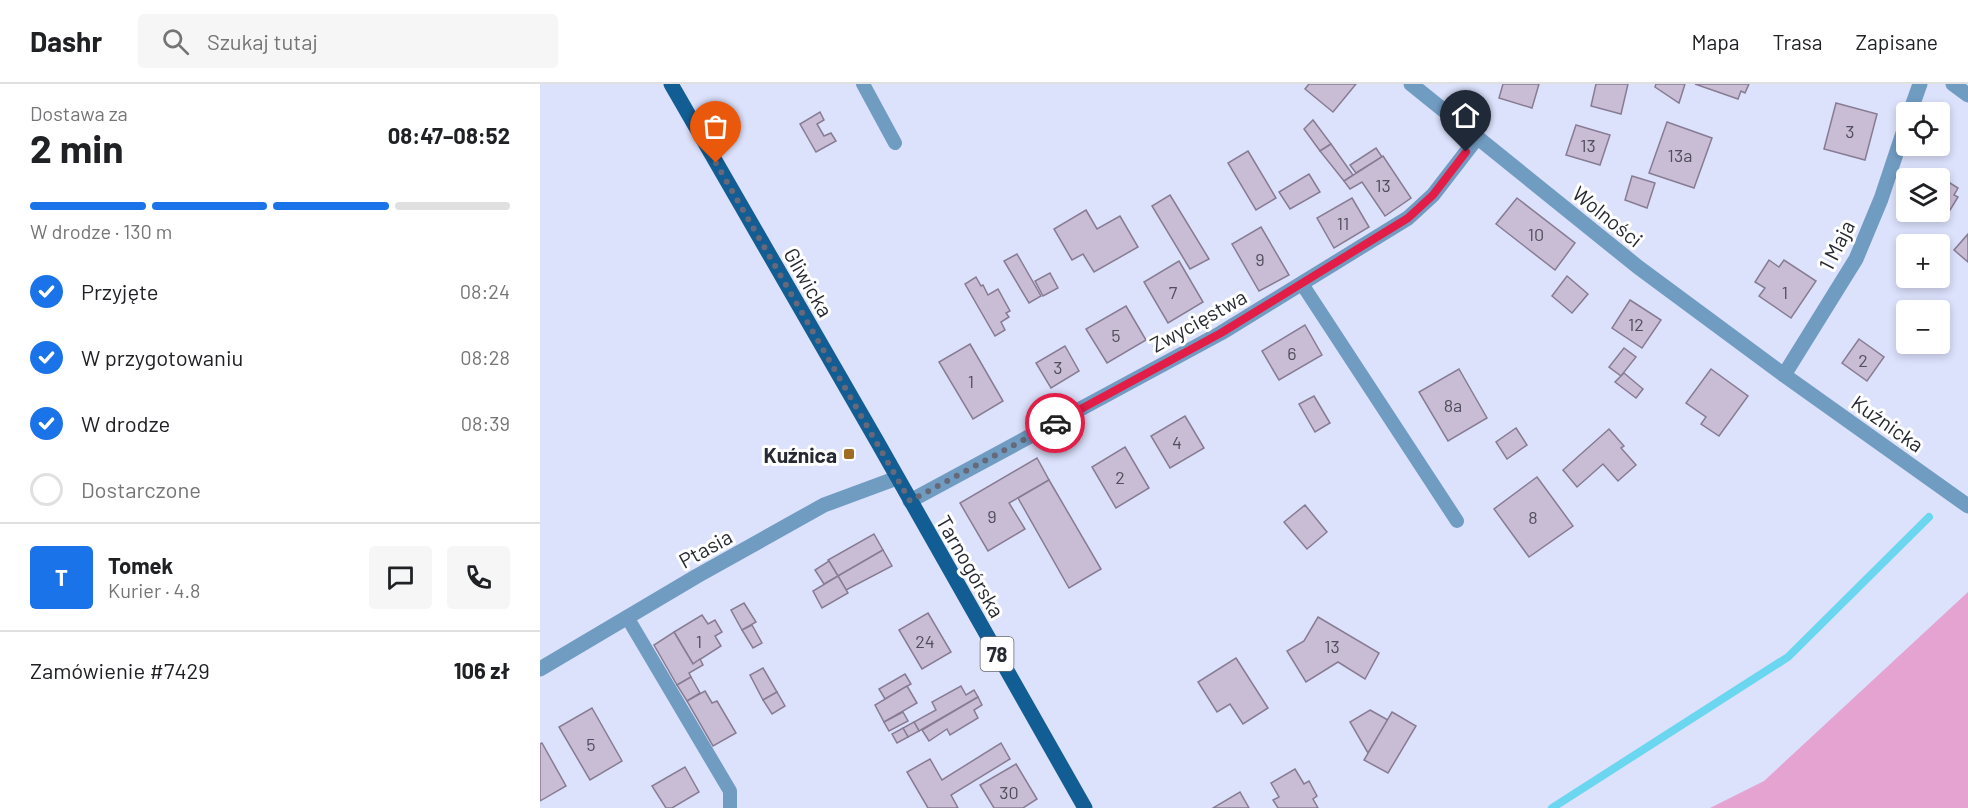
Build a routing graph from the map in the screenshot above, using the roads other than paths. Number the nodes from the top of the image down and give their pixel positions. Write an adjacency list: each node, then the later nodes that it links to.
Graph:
1 (671, 84): 13 (main road, Gliwicka / 78)
2 (862, 84): 9 (lane)
3 (1411, 84): 8 (street, Wolności)
4 (1920, 84): 7 (street)
5 (1953, 84): 6 (street)
6 (1968, 95)
7 (1914, 102)
8 (1477, 138): 11 (street, Zwycięstwa); 12 (street, Wolności)
9 (895, 142)
10 (1896, 154): 12 (street, 1 Maja)
11 (1302, 284): 14 (street, Zwycięstwa); 16 (lane)
12 (1784, 375): 15 (street, Kuźnicka)
13 (897, 478): 14 (main road, Gliwicka / 78); 17 (street, Ptasia)
14 (910, 501): 20 (main road, Tarnogórska / 78)
15 (1968, 506)
16 (1457, 521)
17 (627, 617): 18 (street, Ptasia); 19 (lane)
18 (540, 669)
19 (730, 808)
20 (1085, 808)

